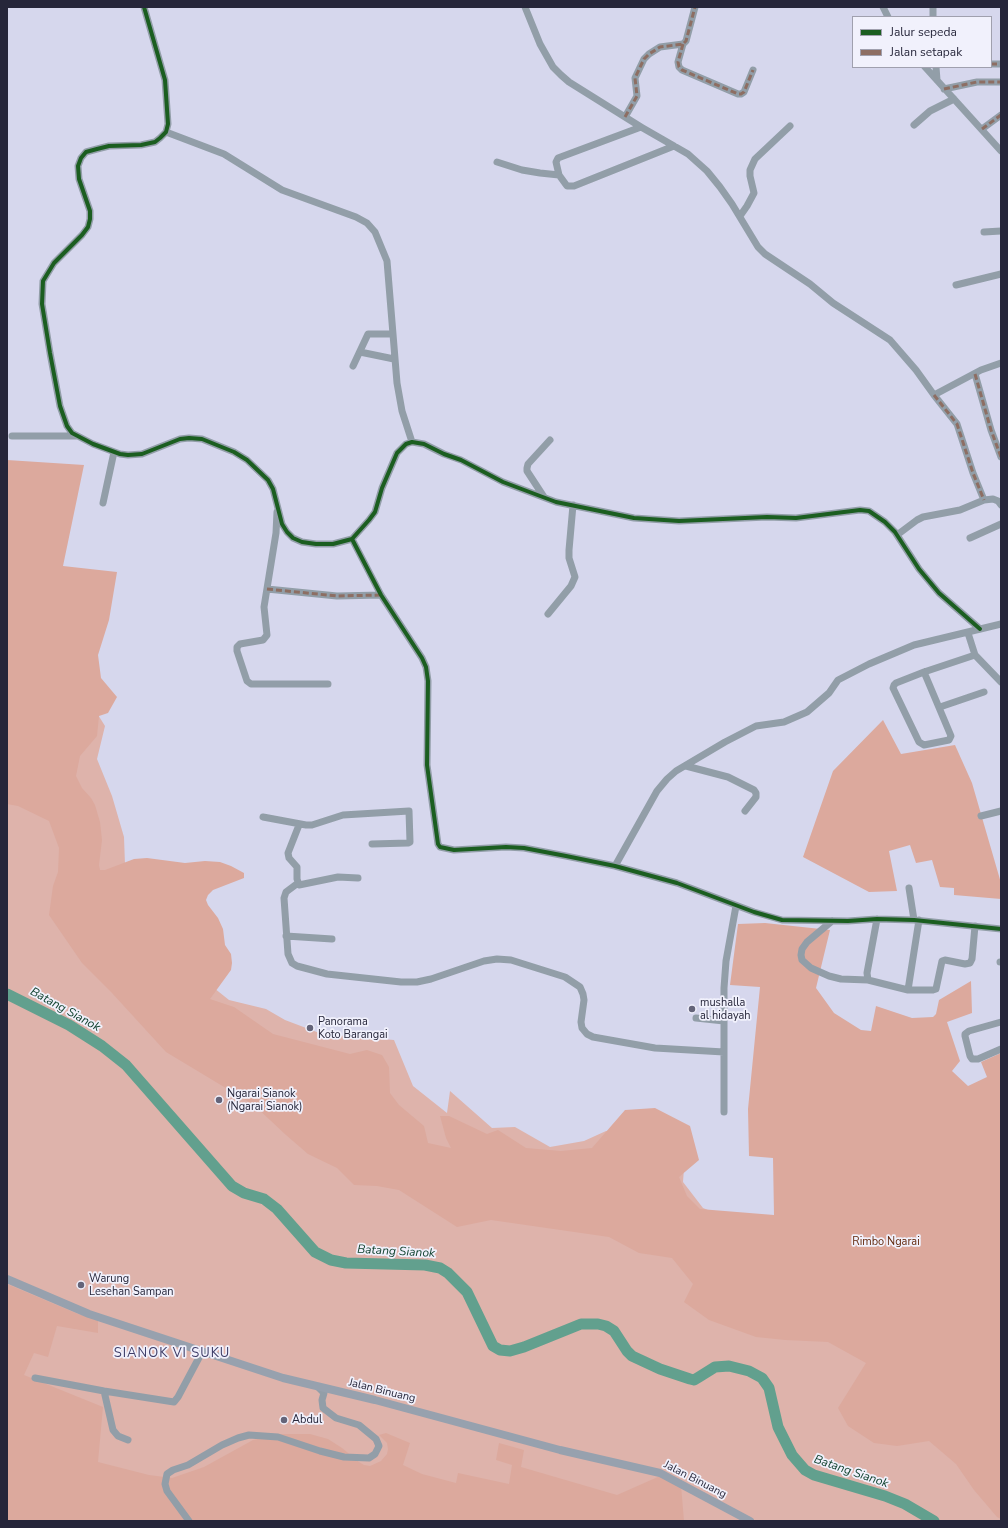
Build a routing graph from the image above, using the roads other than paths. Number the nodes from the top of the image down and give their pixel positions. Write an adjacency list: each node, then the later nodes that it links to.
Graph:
1 (144, 7): 20 (street)
2 (525, 7): 15 (street)
3 (695, 7): 6 (street)
4 (883, 7): 5 (street)
5 (888, 16)
6 (683, 44): 9 (street); 15 (street)
7 (926, 68): 10 (street)
8 (936, 68): 10 (street)
9 (753, 70)
10 (937, 80): 12 (street)
11 (1001, 82): 12 (street)
12 (944, 90): 13 (street)
13 (954, 99): 16 (street); 19 (street)
14 (1001, 115): 19 (street)
15 (625, 117): 18 (street)
16 (914, 125)
17 (790, 126): 25 (street)
18 (641, 127): 21 (street); 24 (street)
19 (982, 129): 22 (street)
20 (166, 132): 30 (street); 38 (street)
21 (674, 146): 24 (street); 25 (street)
22 (1001, 151)
23 (497, 162): 24 (street)
24 (560, 175)
25 (740, 216): 36 (street)
26 (1001, 231): 27 (street)
27 (984, 232)
28 (1001, 274): 29 (street)
29 (956, 286)
30 (392, 334): 31 (street); 32 (street)
31 (360, 352): 32 (street); 34 (street)
32 (394, 359): 40 (street)
33 (1001, 363): 35 (street)
34 (354, 366)
35 (975, 374): 36 (street); 42 (street)
36 (934, 395): 44 (street)
37 (12, 436): 38 (street)
38 (76, 436): 41 (street)
39 (550, 440): 43 (street)
40 (412, 442): 43 (street); 52 (street)
41 (114, 452): 45 (street); 46 (street)
42 (1001, 457)
43 (544, 497): 47 (street)
44 (984, 500): 48 (street); 50 (street)
45 (104, 503)
46 (278, 504): 52 (street); 53 (street)
47 (573, 505): 50 (street); 55 (street)
48 (1001, 505)
49 (1001, 524): 51 (street)
50 (897, 535): 57 (street)
51 (970, 538)
52 (352, 539): 54 (street)
53 (267, 589): 54 (street); 62 (street)
54 (381, 595): 72 (street)
55 (548, 614)
56 (1001, 624): 57 (street)
57 (980, 629): 58 (street)
58 (968, 633): 59 (street); 65 (street)
59 (975, 655): 60 (street); 61 (street)
60 (924, 672): 64 (street); 64 (street)
61 (1001, 682)
62 (328, 684)
63 (984, 692): 64 (street)
64 (940, 707)
65 (686, 766): 66 (street); 72 (street)
66 (745, 811)
67 (1001, 811): 68 (street)
68 (981, 816)
69 (263, 817): 70 (street)
70 (299, 825): 71 (street); 74 (street)
71 (372, 844)
72 (615, 866): 76 (street)
73 (358, 878): 74 (street)
74 (298, 883): 82 (street)
75 (909, 888): 78 (street)
76 (736, 906): 79 (street); 87 (street)
77 (877, 919): 78 (street); 79 (street); 84 (street)
78 (917, 920): 80 (street); 85 (street)
79 (832, 921): 84 (street)
80 (975, 926): 81 (street); 85 (street)
81 (1001, 929)
82 (286, 936): 83 (street); 90 (street)
83 (332, 939)
84 (868, 980): 85 (street)
85 (908, 990)
86 (696, 1018): 87 (street)
87 (724, 1021): 90 (street)
88 (1001, 1022): 89 (street)
89 (1001, 1049)
90 (724, 1052): 91 (street)
91 (724, 1112)
92 (7, 1279): 93 (main road, Jalan Binuang)
93 (202, 1352): 95 (main road, Jalan Binuang); 96 (street)
94 (35, 1378): 96 (street)
95 (319, 1388): 98 (street); 99 (main road, Jalan Binuang)
96 (104, 1391): 97 (street)
97 (128, 1440)
98 (189, 1521)
99 (750, 1521)

